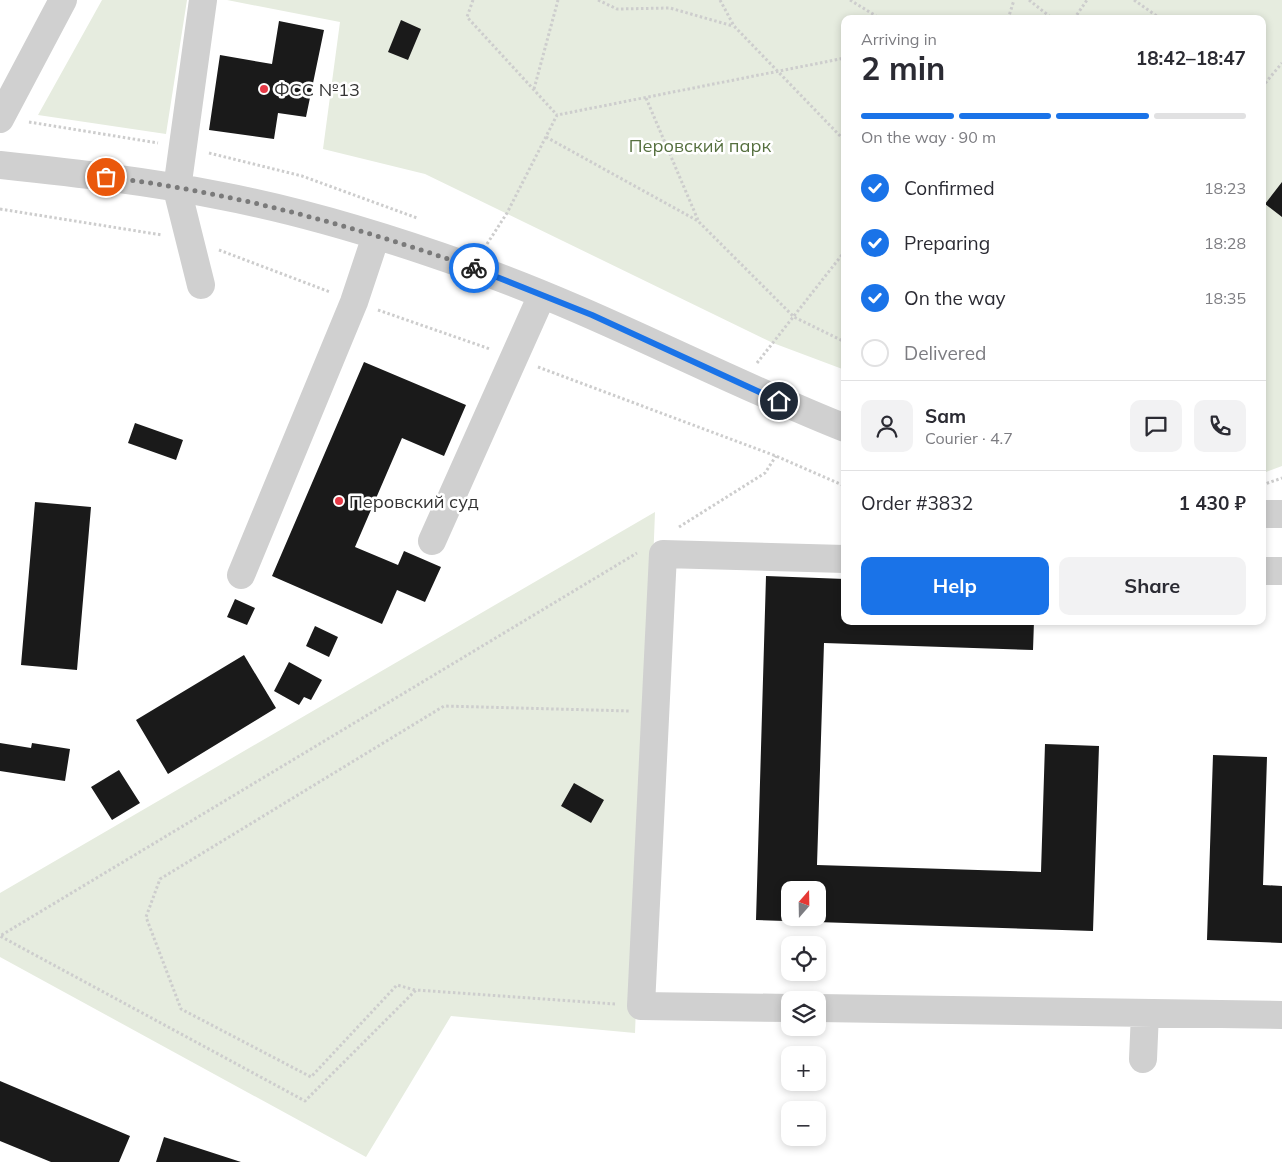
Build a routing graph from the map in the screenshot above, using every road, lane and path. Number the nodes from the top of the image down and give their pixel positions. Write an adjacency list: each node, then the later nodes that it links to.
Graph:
1 (63, 0): 25 (street)
2 (202, 0): 28 (street)
3 (473, 0): 22 (path)
4 (558, 0): 22 (path)
5 (598, 0): 17 (path)
6 (720, 0): 17 (path)
7 (850, 0): 12 (path)
8 (1014, 0): 13 (path)
9 (1029, 0): 14 (path)
10 (1087, 0): 15 (path)
11 (1134, 0): 16 (path)
12 (874, 15)
13 (1009, 15)
14 (1048, 15)
15 (1077, 15)
16 (1155, 15)
17 (734, 26): 20 (path)
18 (841, 59): 20 (path)
19 (1282, 63): 21 (path)
20 (779, 71): 23 (path); 27 (path)
21 (1266, 82)
22 (534, 89): 24 (path)
23 (646, 98): 24 (path); 33 (path)
24 (557, 115): 26 (path)
25 (0, 118): 28 (path)
26 (546, 137): 33 (path); 35 (path)
27 (841, 137)
28 (185, 147): 30 (street); 32 (path)
29 (0, 165): 30 (street)
30 (177, 188): 34 (street); 36 (street)
31 (0, 209): 36 (path)
32 (422, 220)
33 (698, 221): 41 (path)
34 (376, 236): 39 (street); 40 (street)
35 (478, 240)
36 (190, 242): 38 (street); 40 (path)
37 (841, 256): 41 (path)
38 (200, 285)
39 (542, 295): 43 (street); 45 (street)
40 (354, 302): 43 (path); 58 (street)
41 (794, 317): 42 (path); 44 (path)
42 (841, 340)
43 (515, 358): 46 (path); 53 (street)
44 (756, 364)
45 (841, 426)
46 (776, 456): 48 (path); 52 (path)
47 (1282, 478): 49 (path)
48 (841, 484)
49 (1266, 484)
50 (1266, 514): 51 (street)
51 (1282, 514)
52 (673, 531)
53 (432, 541)
54 (639, 552): 60 (path)
55 (841, 559): 59 (street)
56 (1266, 571): 57 (street)
57 (1282, 571)
58 (242, 575)
59 (656, 711): 60 (path); 61 (street)
60 (416, 990): 61 (path)
61 (641, 1006): 62 (street)
62 (781, 1008)
63 (826, 1008): 64 (street)
64 (1145, 1013): 65 (street); 66 (street)
65 (1282, 1015)
66 (1143, 1059)

